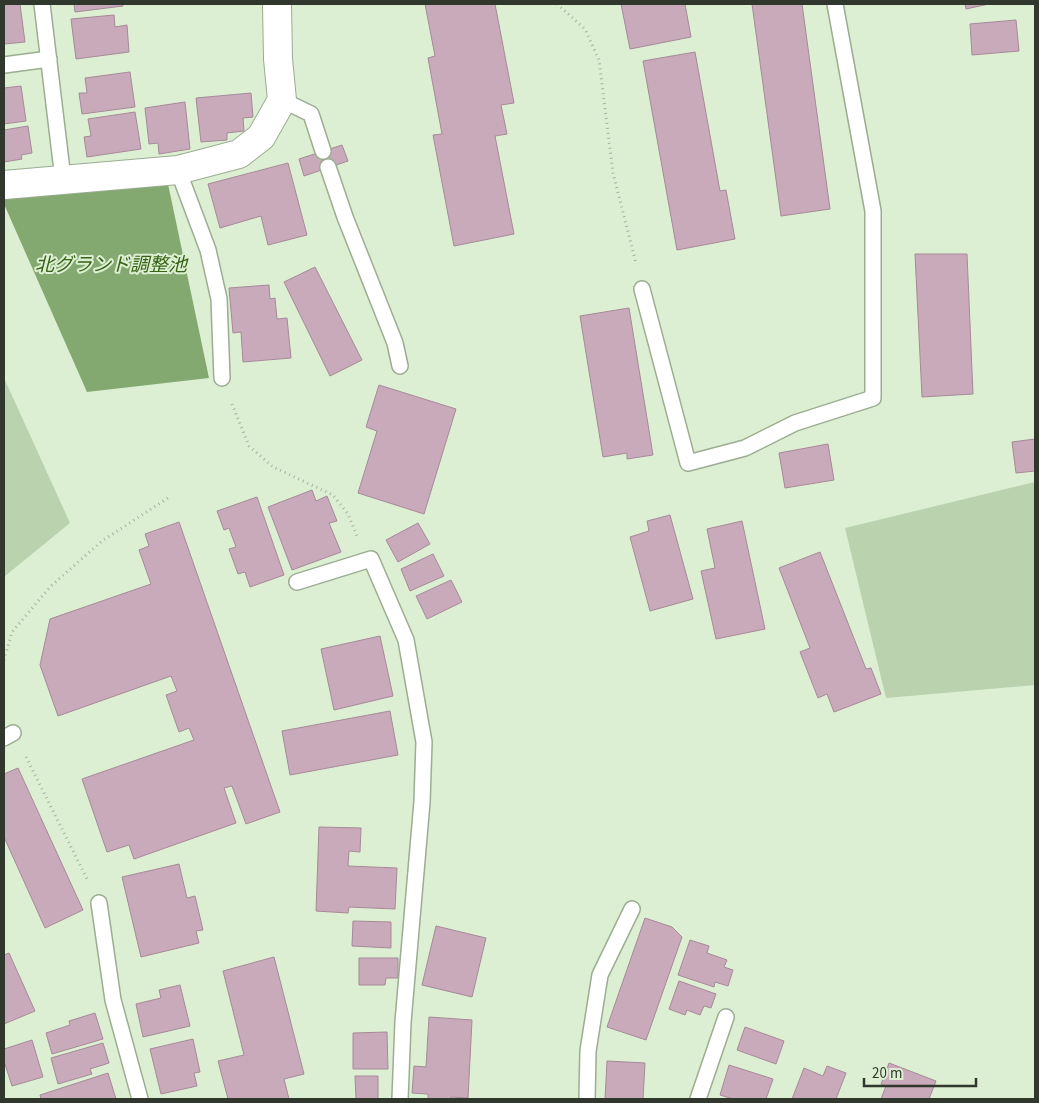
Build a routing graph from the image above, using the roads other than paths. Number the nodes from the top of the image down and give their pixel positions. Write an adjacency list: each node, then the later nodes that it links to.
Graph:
1 (42, 4): 4 (lane)
2 (277, 4): 6 (street)
3 (835, 4): 12 (lane)
4 (49, 59): 5 (lane); 10 (lane)
5 (4, 65)
6 (282, 100): 7 (lane); 9 (street)
7 (323, 151)
8 (328, 167): 13 (lane)
9 (178, 170): 10 (street); 14 (lane)
10 (64, 179): 11 (street)
11 (4, 185)
12 (642, 289)
13 (400, 366)
14 (222, 378)
15 (297, 582): 20 (lane)
16 (99, 903): 19 (lane)
17 (632, 909): 21 (lane)
18 (726, 1016): 22 (lane)
19 (140, 1099)
20 (400, 1099)
21 (587, 1099)
22 (698, 1099)

